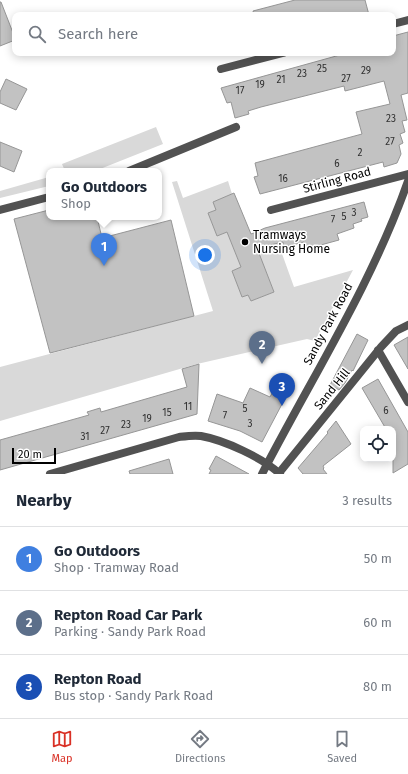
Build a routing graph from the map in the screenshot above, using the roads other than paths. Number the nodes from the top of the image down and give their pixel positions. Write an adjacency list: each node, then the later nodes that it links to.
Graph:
1 (408, 20): 2 (street)
2 (396, 23)
3 (271, 56): 4 (street)
4 (221, 69)
5 (236, 127): 6 (street)
6 (136, 168)
7 (408, 174): 11 (street, Stirling Road)
8 (408, 181): 15 (street, Sandy Park Road)
9 (46, 198): 10 (street)
10 (0, 210)
11 (271, 210)
12 (408, 325): 13 (street, Sand Hill)
13 (378, 350): 14 (street); 18 (street, Sand Hill)
14 (408, 402)
15 (268, 464): 16 (street); 17 (street, Sandy Park Road); 18 (street)
16 (50, 474)
17 (262, 474)
18 (280, 474)

